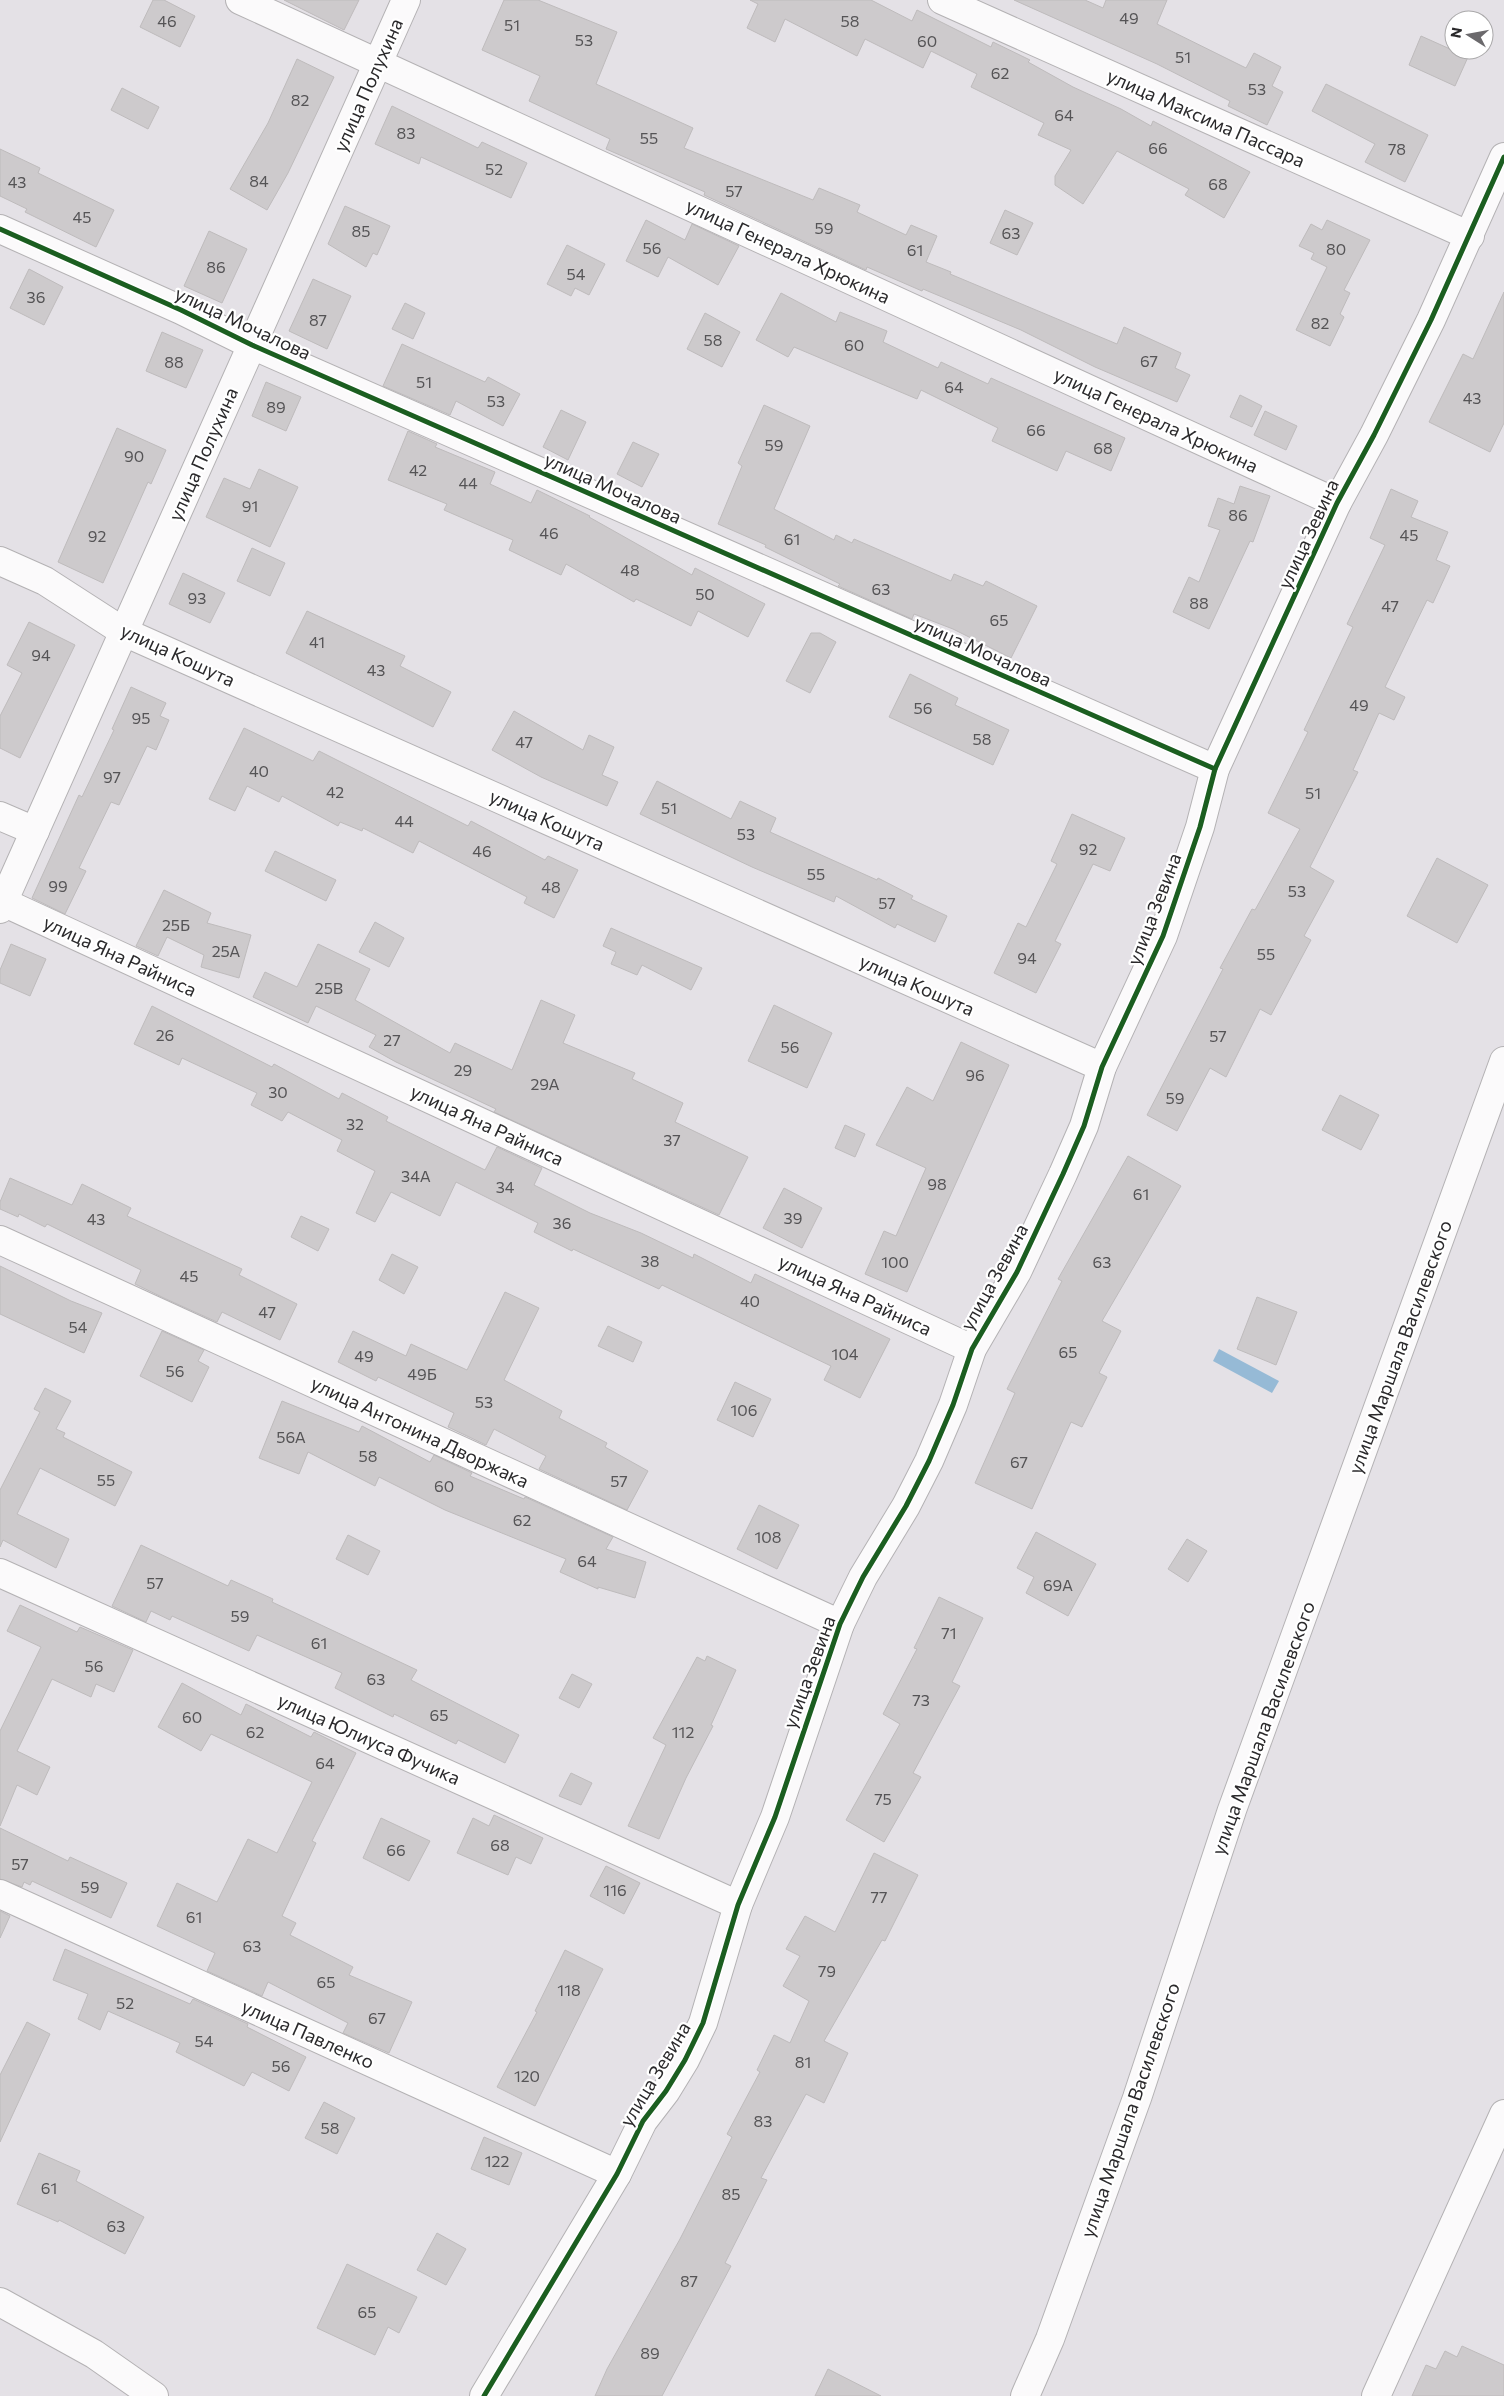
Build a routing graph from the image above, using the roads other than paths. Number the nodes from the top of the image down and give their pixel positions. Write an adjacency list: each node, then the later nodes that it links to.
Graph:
1 (240, 0): 4 (street, улица Генерала Хрюкина)
2 (406, 0): 4 (street, улица Полухина)
3 (942, 0): 7 (street, улица Максима Пассара)
4 (378, 64): 8 (street, улица Полухина); 9 (street, улица Генерала Хрюкина)
5 (1504, 157): 7 (street, улица Зевина)
6 (0, 229): 8 (street, улица Мочалова)
7 (1470, 236): 9 (street, улица Зевина)
8 (252, 345): 11 (street, улица Полухина); 12 (street, улица Мочалова)
9 (1337, 502): 12 (street, улица Зевина)
10 (0, 561): 11 (street, улица Кошута)
11 (124, 632): 14 (street, улица Полухина); 17 (street, улица Кошута)
12 (1215, 770): 17 (street, улица Зевина)
13 (0, 816): 14 (street)
14 (35, 831): 15 (street, улица Полухина)
15 (2, 905): 19 (street, улица Яна Райниса)
16 (1504, 1061): 29 (street, улица Маршала Василевского)
17 (1102, 1067): 19 (street, улица Зевина)
18 (0, 1240): 21 (street, улица Антонина Дворжака)
19 (972, 1349): 21 (street, улица Зевина)
20 (0, 1573): 23 (street, улица Юлиуса Фучика)
21 (840, 1624): 23 (street, улица Зевина)
22 (0, 1894): 25 (street, улица Павленко)
23 (738, 1905): 25 (street, улица Зевина)
24 (1504, 2114): 30 (street)
25 (617, 2174): 28 (street, улица Зевина)
26 (0, 2302): 27 (street)
27 (154, 2396)
28 (484, 2396)
29 (1025, 2396)
30 (1376, 2396)

